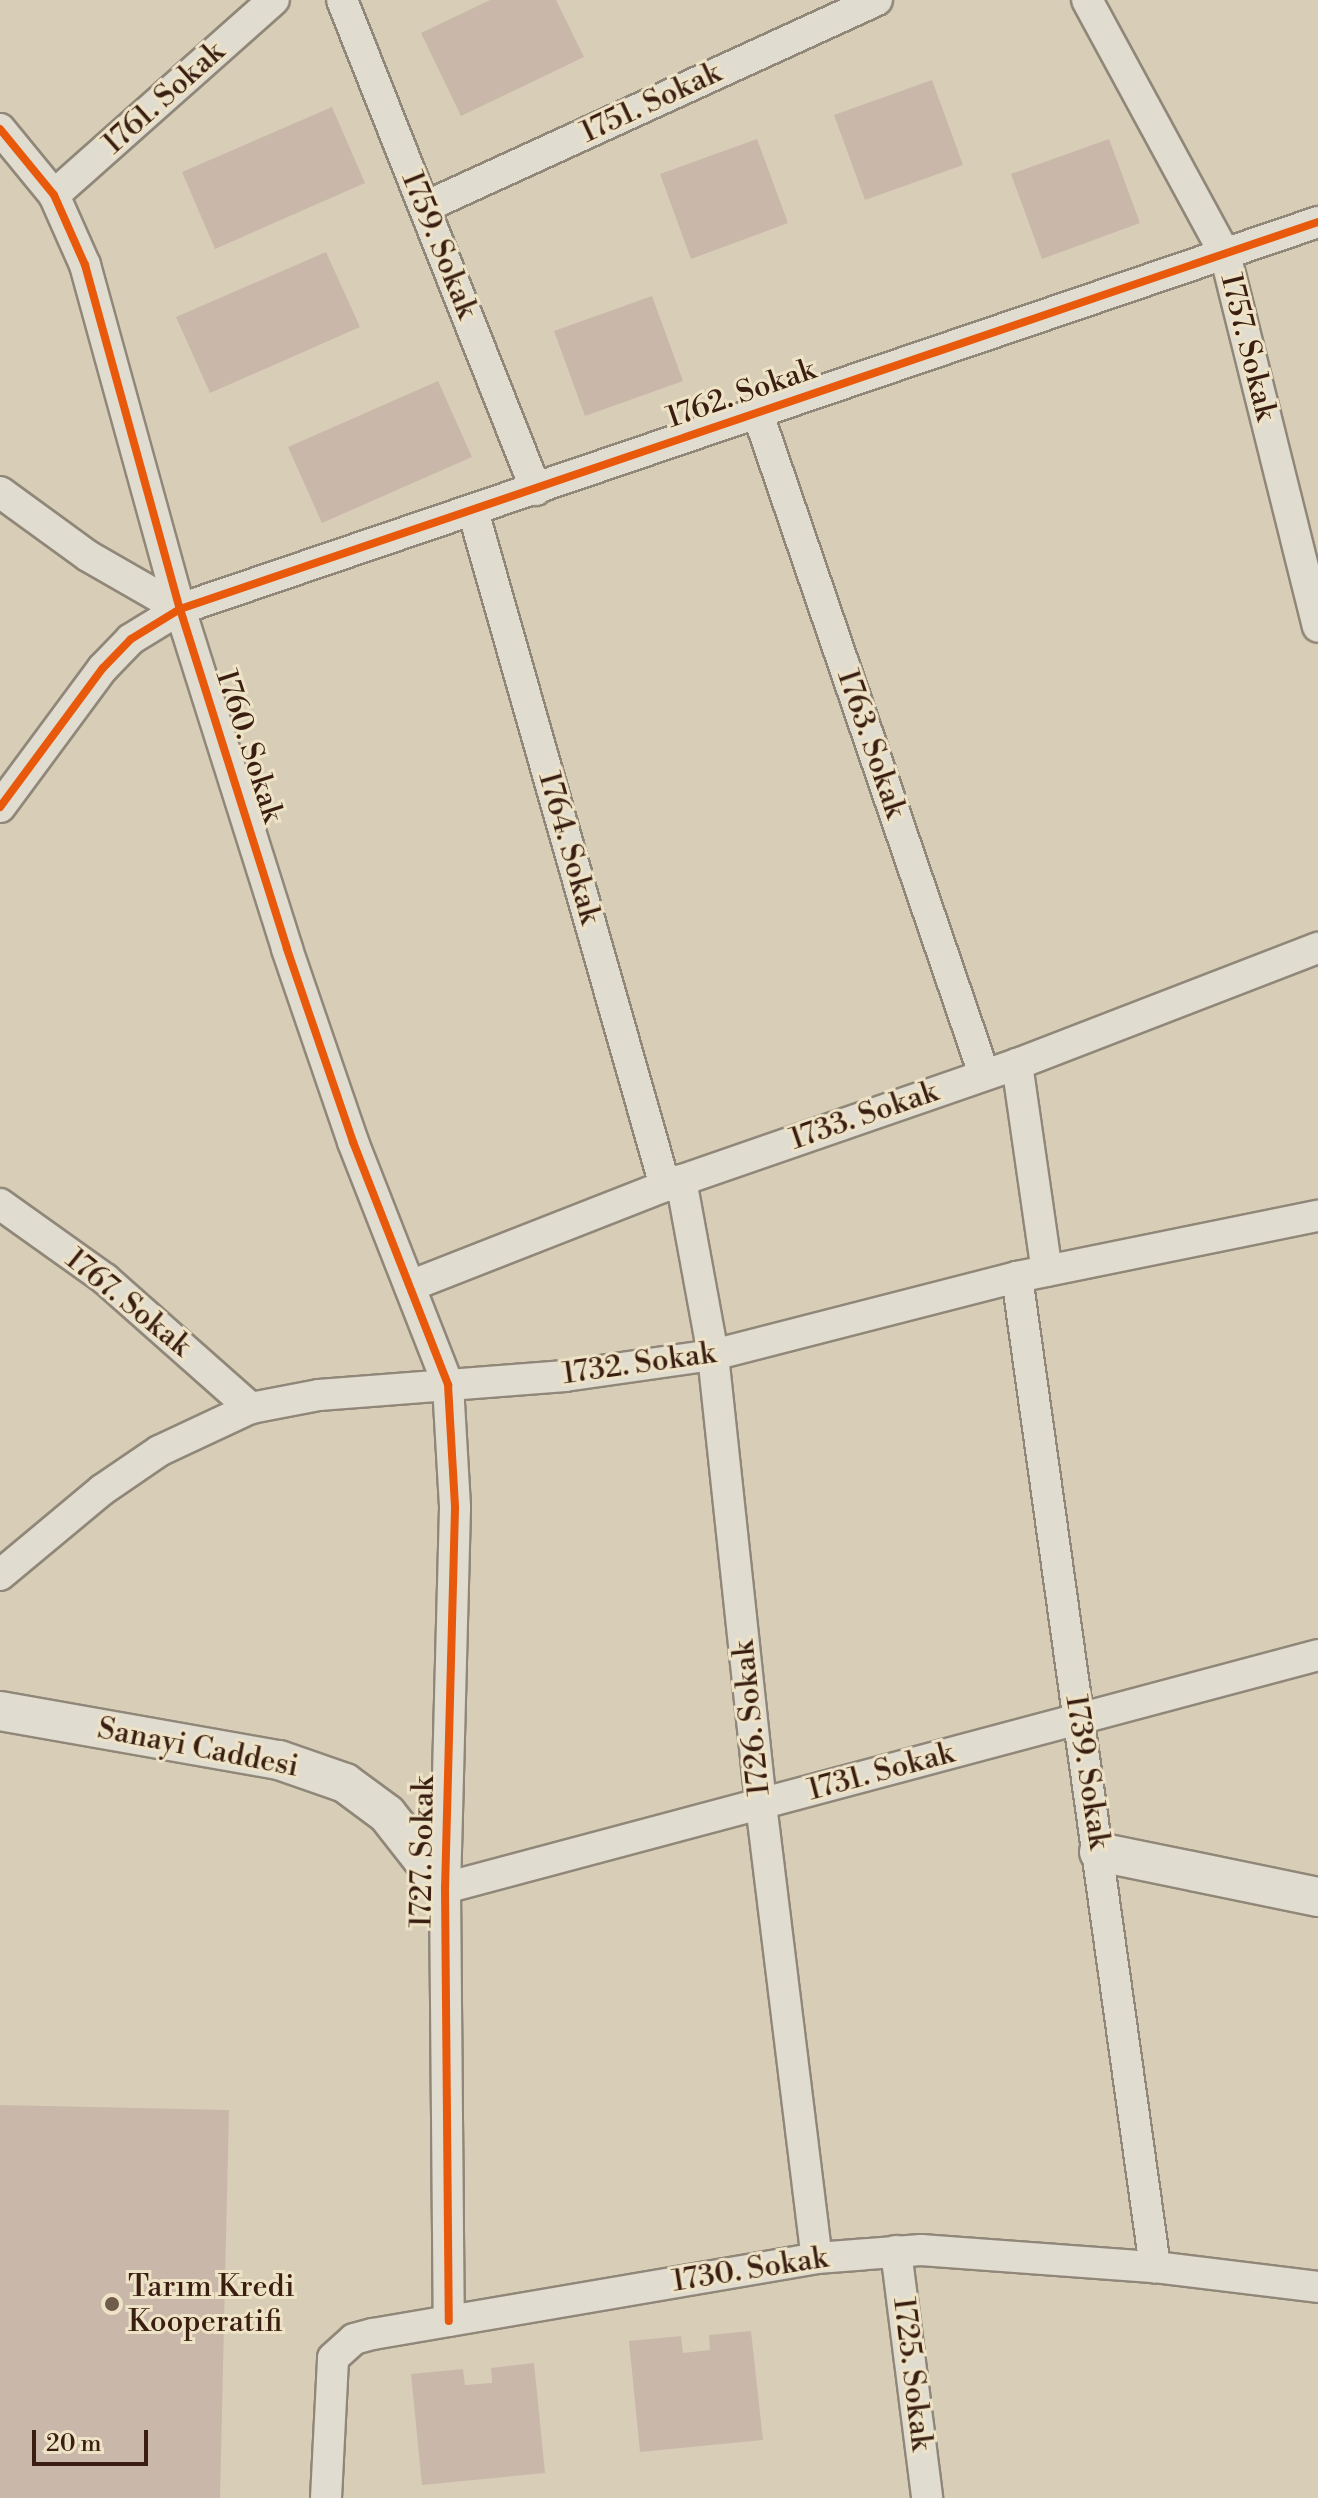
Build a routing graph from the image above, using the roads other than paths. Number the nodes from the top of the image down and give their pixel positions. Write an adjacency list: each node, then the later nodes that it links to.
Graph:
1 (274, 0): 6 (street, 1761. Sokak)
2 (342, 0): 7 (street, 1759. Sokak)
3 (877, 0): 7 (street, 1751. Sokak)
4 (1087, 0): 9 (street, 1757. Sokak)
5 (0, 129): 6 (street, 1760. Sokak)
6 (54, 195): 14 (street, 1760. Sokak)
7 (425, 207): 11 (street, 1759. Sokak)
8 (1318, 222): 9 (street, 1762. Sokak)
9 (1225, 254): 10 (street, 1762. Sokak); 15 (street, 1757. Sokak)
10 (758, 414): 11 (street, 1762. Sokak); 19 (street, 1763. Sokak)
11 (536, 490): 13 (street, 1762. Sokak)
12 (0, 492): 14 (street)
13 (473, 511): 14 (street, 1762. Sokak); 20 (street, 1764. Sokak)
14 (180, 609): 16 (street, 1762. Sokak); 25 (street, 1760. Sokak)
15 (1318, 627)
16 (0, 807)
17 (1318, 948): 18 (street, 1733. Sokak)
18 (1017, 1064): 19 (street, 1733. Sokak); 23 (street)
19 (984, 1074): 20 (street, 1733. Sokak)
20 (673, 1183): 25 (street, 1733. Sokak); 26 (street, 1726. Sokak)
21 (0, 1204): 28 (street, 1767. Sokak)
22 (1318, 1216): 23 (street, 1732. Sokak)
23 (1047, 1271): 24 (street, 1732. Sokak)
24 (1017, 1277): 26 (street, 1732. Sokak); 32 (street, 1739. Sokak)
25 (410, 1286): 27 (street, 1760. Sokak)
26 (713, 1355): 27 (street, 1732. Sokak); 33 (street, 1726. Sokak)
27 (448, 1385): 28 (street, 1732. Sokak); 35 (street, 1727. Sokak)
28 (251, 1408): 29 (street, 1732. Sokak)
29 (0, 1575)
30 (1318, 1655): 32 (street, 1731. Sokak)
31 (0, 1711): 35 (street, Sanayi Caddesi)
32 (1079, 1719): 33 (street, 1731. Sokak); 34 (street, 1739. Sokak)
33 (761, 1804): 35 (street, 1731. Sokak); 38 (street, 1726. Sokak)
34 (1099, 1852): 36 (street); 39 (street, 1739. Sokak)
35 (445, 1888): 41 (street, 1727. Sokak)
36 (1318, 1897)
37 (896, 2251): 38 (street, 1730. Sokak); 39 (street, 1730. Sokak); 43 (street, 1725. Sokak)
38 (817, 2258): 41 (street, 1730. Sokak)
39 (1155, 2267): 40 (street, 1730. Sokak)
40 (1318, 2287)
41 (449, 2321): 42 (street, 1730. Sokak)
42 (326, 2498)
43 (927, 2498)

